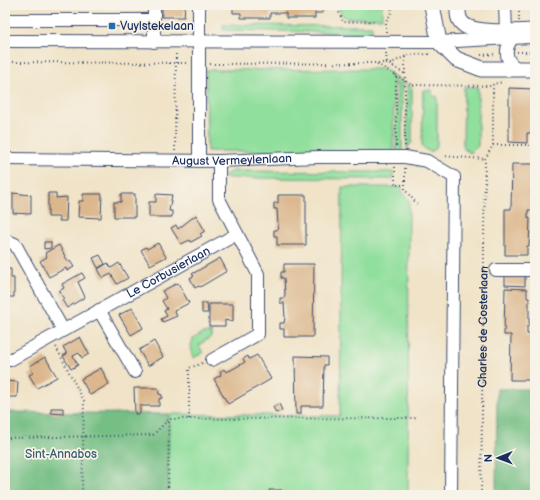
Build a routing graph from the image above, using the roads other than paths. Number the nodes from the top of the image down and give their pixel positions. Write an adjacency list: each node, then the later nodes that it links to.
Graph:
1 (154, 5): 7 (street)
2 (199, 5): 13 (street)
3 (432, 5): 14 (main road)
4 (505, 5): 9 (street)
5 (458, 10): 9 (main road); 14 (street)
6 (5, 20): 7 (street)
7 (154, 20): 12 (street)
8 (535, 31): 9 (main road)
9 (509, 35): 10 (street); 14 (street); 15 (street)
10 (535, 38)
11 (5, 41): 12 (street)
12 (154, 42): 13 (street)
13 (200, 42): 14 (street); 18 (street)
14 (444, 42): 15 (main road)
15 (519, 69): 16 (main road)
16 (535, 69)
17 (5, 160): 18 (street, August Vermeylenlaan)
18 (199, 161): 19 (street, August Vermeylenlaan)
19 (219, 161): 20 (street); 29 (street, August Vermeylenlaan)
20 (237, 234): 24 (street, Le Corbusierlaan); 27 (street)
21 (5, 240): 25 (street)
22 (496, 270): 23 (street)
23 (535, 270)
24 (99, 310): 25 (street, Le Corbusierlaan); 28 (street)
25 (63, 330): 26 (street, Le Corbusierlaan)
26 (5, 360)
27 (212, 360)
28 (135, 372)
29 (451, 495)

